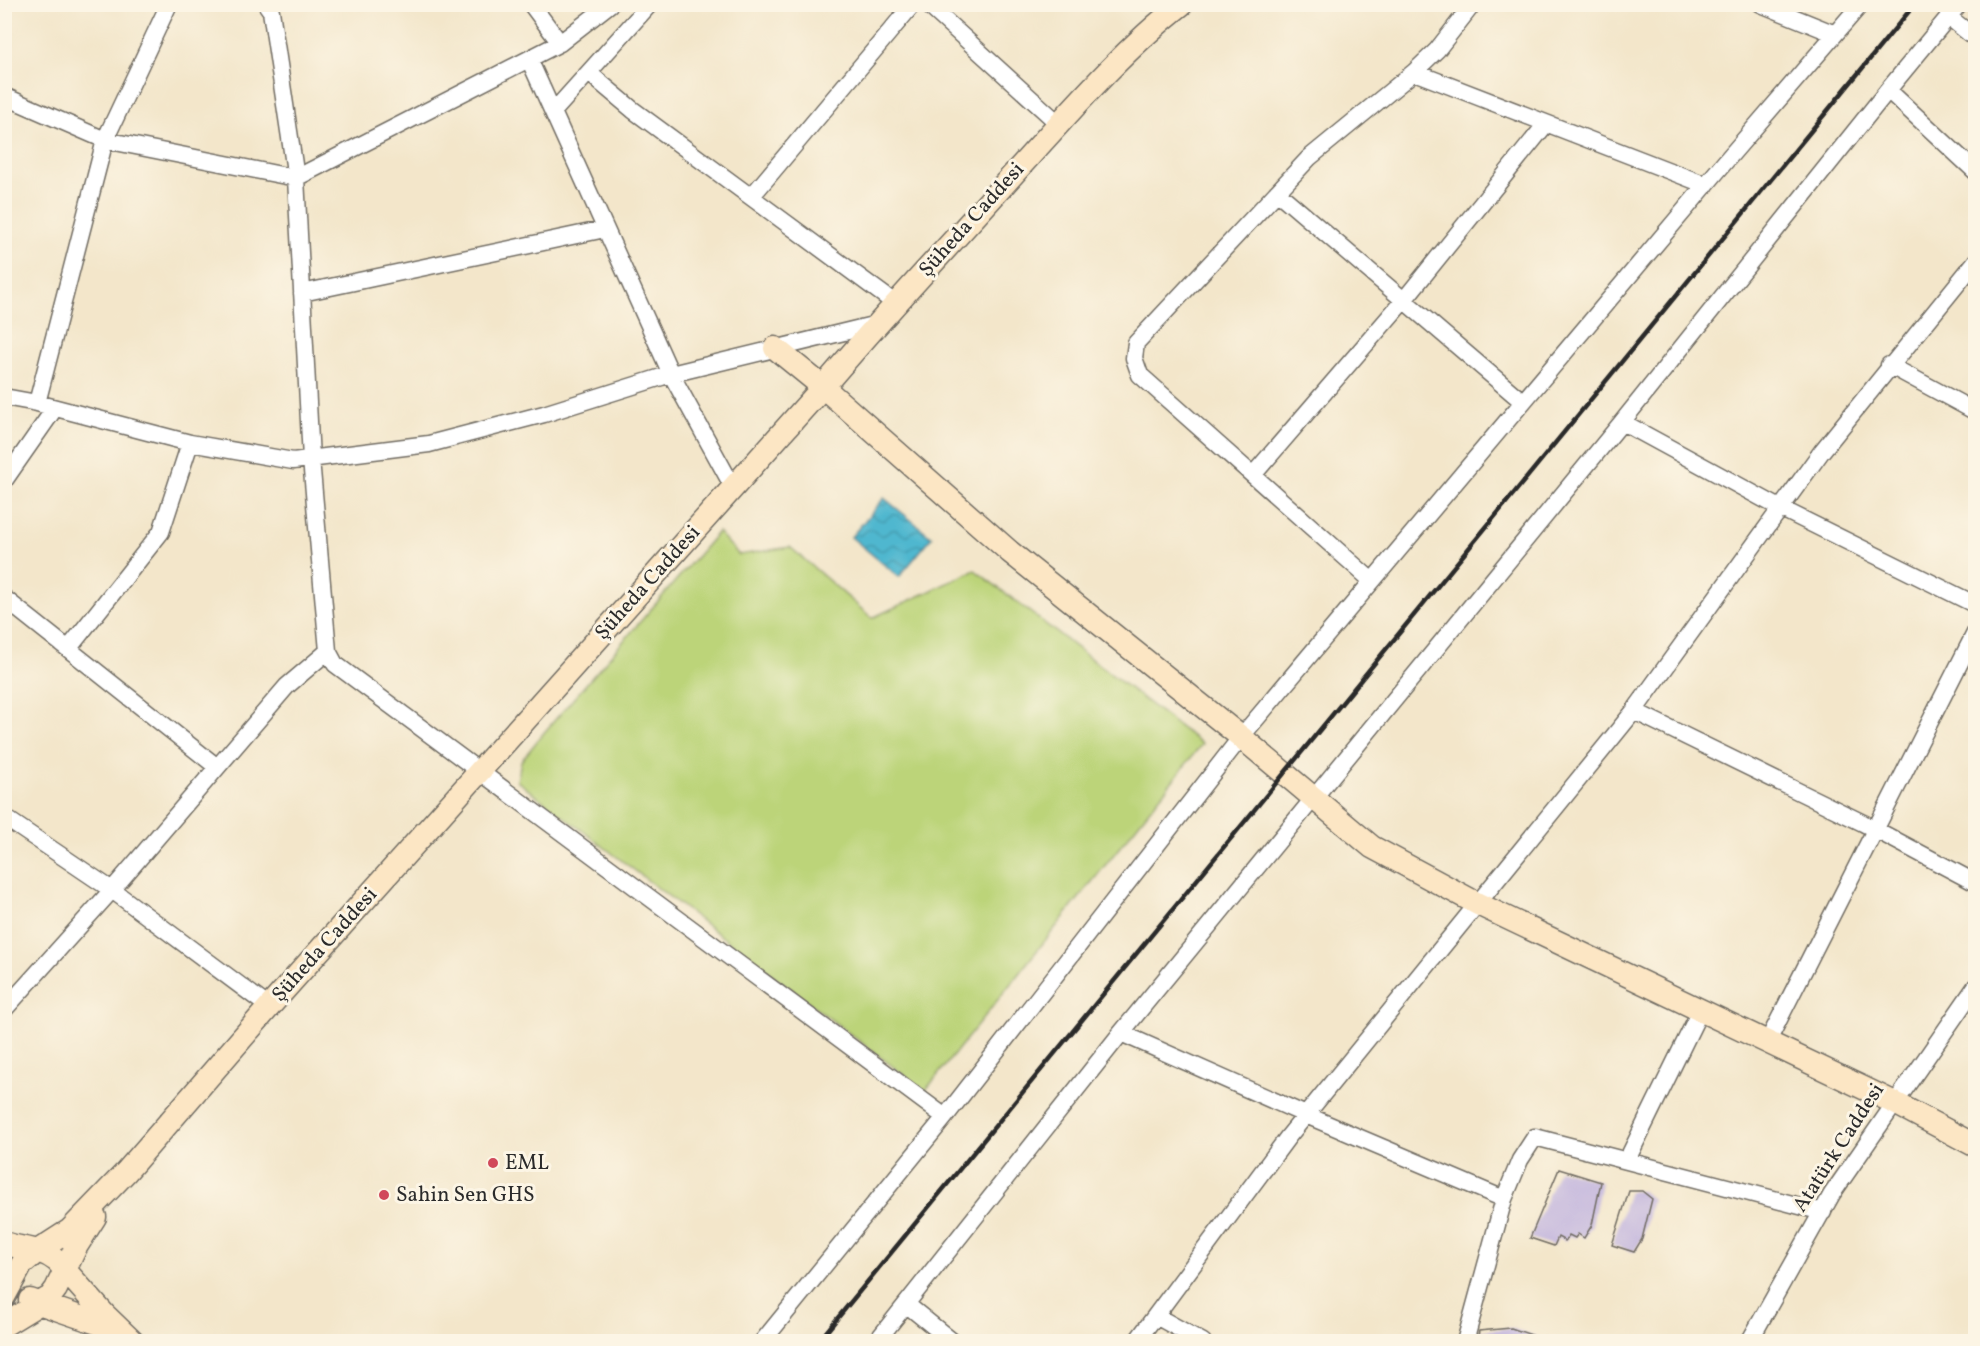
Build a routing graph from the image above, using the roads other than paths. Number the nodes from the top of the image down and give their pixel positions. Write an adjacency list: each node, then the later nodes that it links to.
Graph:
1 (169, 4): 24 (street)
2 (531, 4): 15 (street)
3 (610, 4): 15 (street)
4 (650, 4): 18 (street)
5 (913, 4): 29 (street)
6 (927, 4): 22 (street)
7 (1182, 4): 22 (main road, Şüheda Caddesi)
8 (1473, 4): 17 (street)
9 (1761, 4): 13 (street)
10 (1861, 4): 13 (street)
11 (272, 7): 26 (street)
12 (1954, 11): 14 (street); 19 (street)
13 (1835, 34): 27 (street)
14 (1976, 39)
15 (560, 42): 16 (street)
16 (529, 59): 21 (street); 26 (street)
17 (1414, 72): 23 (street); 28 (street)
18 (589, 73): 21 (street); 29 (street)
19 (1888, 90): 25 (street); 45 (street)
20 (4, 96): 24 (street)
21 (553, 112): 30 (street)
22 (1059, 124): 34 (main road, Şüheda Caddesi)
23 (1546, 124): 27 (street); 33 (street)
24 (105, 140): 26 (street); 42 (street)
25 (1976, 172)
26 (296, 178): 32 (street)
27 (1706, 185): 41 (street)
28 (1277, 192): 33 (street); 48 (street)
29 (751, 197): 34 (street)
30 (605, 229): 32 (street); 38 (street)
31 (1976, 261): 37 (street)
32 (302, 292): 47 (street)
33 (1404, 300): 41 (street); 48 (street)
34 (896, 304): 35 (main road, Şüheda Caddesi)
35 (877, 324): 36 (street); 39 (main road, Şüheda Caddesi)
36 (775, 348): 38 (street); 39 (main road)
37 (1889, 365): 44 (street); 51 (street)
38 (671, 375): 47 (street); 50 (street)
39 (823, 387): 50 (main road, Şüheda Caddesi); 59 (main road)
40 (4, 397): 42 (street)
41 (1523, 402): 52 (street)
42 (37, 403): 43 (street)
43 (55, 408): 46 (street); 49 (street)
44 (1976, 412)
45 (1622, 422): 51 (street); 62 (street)
46 (190, 443): 47 (street); 56 (street)
47 (311, 459): 57 (street)
48 (1253, 475): 52 (street)
49 (4, 481)
50 (734, 487): 61 (main road, Şüheda Caddesi)
51 (1780, 508): 54 (street); 58 (street)
52 (1372, 581): 59 (street)
53 (4, 598): 56 (street)
54 (1976, 605)
55 (1976, 631): 64 (street)
56 (69, 648): 60 (street)
57 (328, 651): 60 (street); 61 (street)
58 (1634, 711): 64 (street); 67 (street)
59 (1241, 737): 62 (main road); 76 (street)
60 (217, 767): 66 (street)
61 (480, 771): 69 (main road, Şüheda Caddesi); 76 (street)
62 (1312, 798): 67 (main road); 72 (street)
63 (4, 817): 66 (street)
64 (1876, 830): 65 (street); 73 (street)
65 (1976, 883)
66 (111, 890): 69 (street); 70 (street)
67 (1478, 904): 71 (main road); 75 (street)
68 (1976, 986): 74 (street, Atatürk Caddesi)
69 (269, 1007): 79 (main road, Şüheda Caddesi)
70 (4, 1010)
71 (1700, 1011): 73 (main road); 78 (street)
72 (1121, 1033): 75 (street); 87 (street)
73 (1767, 1043): 74 (main road)
74 (1895, 1103): 77 (main road); 81 (street, Atatürk Caddesi)
75 (1306, 1115): 80 (street); 88 (street)
76 (945, 1117): 91 (street)
77 (1976, 1146)
78 (1627, 1160): 80 (street); 81 (street)
79 (126, 1172): 83 (main road); 84 (main road)
80 (1504, 1199): 96 (street)
81 (1823, 1212): 97 (street, Atatürk Caddesi)
82 (4, 1243): 83 (main road)
83 (39, 1250): 84 (main road); 85 (main road)
84 (65, 1271): 86 (main road); 90 (main road)
85 (7, 1284): 86 (main road)
86 (38, 1304): 89 (main road); 90 (main road)
87 (906, 1304): 92 (street); 93 (street)
88 (1155, 1316): 94 (street); 95 (street)
89 (4, 1325)
90 (132, 1341)
91 (762, 1341)
92 (876, 1341)
93 (953, 1341)
94 (1136, 1341)
95 (1203, 1341)
96 (1465, 1341)
97 (1749, 1341)

